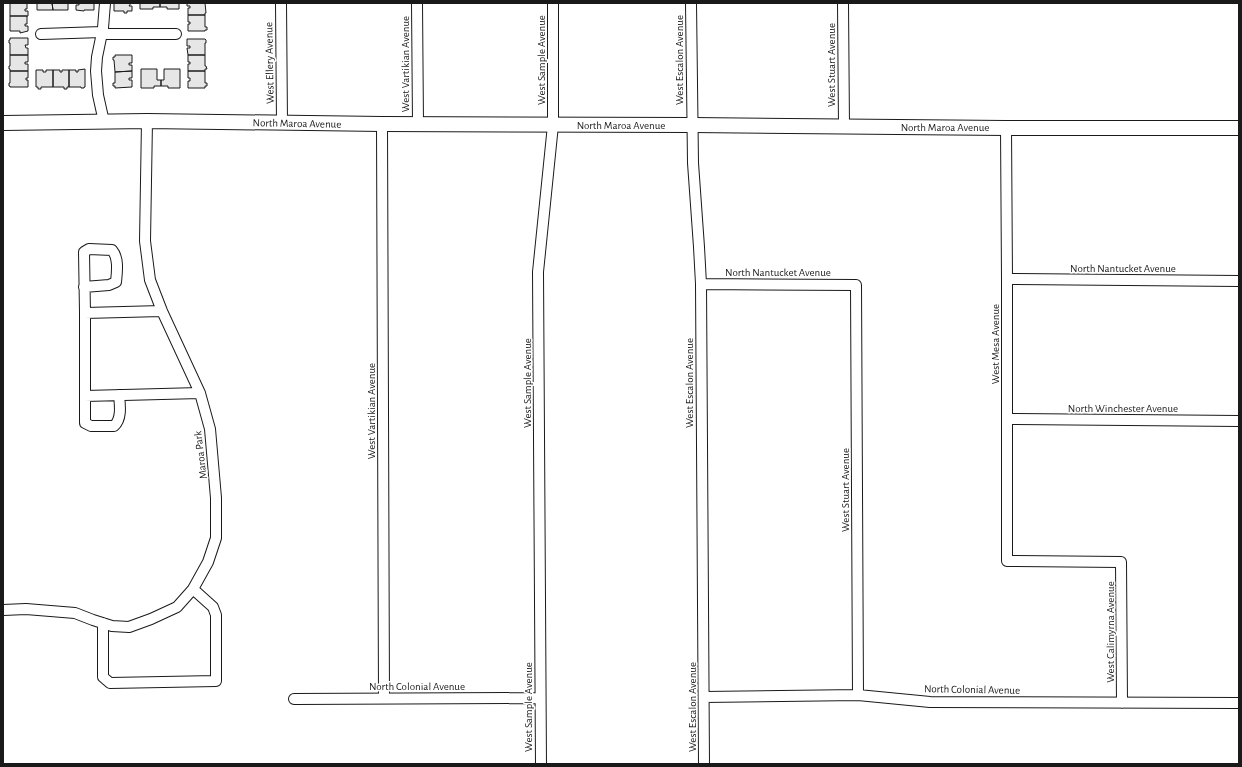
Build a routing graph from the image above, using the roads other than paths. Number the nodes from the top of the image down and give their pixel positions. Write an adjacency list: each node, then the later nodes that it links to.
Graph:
1 (105, 3): 7 (street)
2 (281, 3): 13 (street, West Ellery Avenue)
3 (417, 3): 15 (street, West Vartikian Avenue)
4 (553, 3): 17 (street, West Sample Avenue)
5 (691, 3): 16 (street, West Escalon Avenue)
6 (843, 3): 18 (street, West Stuart Avenue)
7 (102, 32): 8 (street); 9 (street); 11 (street)
8 (41, 34)
9 (176, 34)
10 (146, 121): 11 (main road, North Maroa Avenue); 13 (main road, North Maroa Avenue); 26 (street, Maroa Park)
11 (104, 122): 12 (main road, North Maroa Avenue)
12 (3, 123)
13 (282, 123): 14 (main road, North Maroa Avenue)
14 (382, 124): 15 (main road, North Maroa Avenue); 40 (street, West Vartikian Avenue)
15 (418, 124): 17 (main road, North Maroa Avenue)
16 (692, 124): 17 (main road, North Maroa Avenue); 18 (main road, North Maroa Avenue); 23 (street, West Escalon Avenue)
17 (553, 125): 41 (street, West Sample Avenue)
18 (844, 127): 19 (main road, North Maroa Avenue)
19 (1006, 128): 20 (main road, North Maroa Avenue); 21 (street, West Mesa Avenue)
20 (1239, 128)
21 (1007, 279): 22 (street, North Nantucket Avenue); 31 (street, West Mesa Avenue)
22 (1239, 281)
23 (701, 284): 24 (street, North Nantucket Avenue); 38 (street, West Escalon Avenue)
24 (856, 285): 37 (street, West Stuart Avenue)
25 (84, 287): 25 (street); 27 (street)
26 (162, 312): 27 (street); 28 (street, Maroa Park)
27 (85, 313): 30 (street)
28 (200, 394): 29 (street); 34 (street, Maroa Park)
29 (119, 395): 30 (street); 30 (street)
30 (85, 396)
31 (1007, 419): 32 (street, North Winchester Avenue); 33 (street, West Mesa Avenue)
32 (1239, 421)
33 (1121, 562): 42 (street, West Calimyrna Avenue)
34 (193, 589): 36 (street, Maroa Park); 36 (street)
35 (3, 610): 36 (street, Maroa Park)
36 (103, 623)
37 (858, 695): 38 (street, North Colonial Avenue); 42 (street, North Colonial Avenue)
38 (704, 697): 45 (street, West Escalon Avenue)
39 (294, 698): 40 (street, North Colonial Avenue)
40 (384, 698): 41 (street, North Colonial Avenue)
41 (540, 698): 44 (street, West Sample Avenue)
42 (1122, 703): 43 (street, North Colonial Avenue)
43 (1239, 703)
44 (541, 764)
45 (704, 764)

